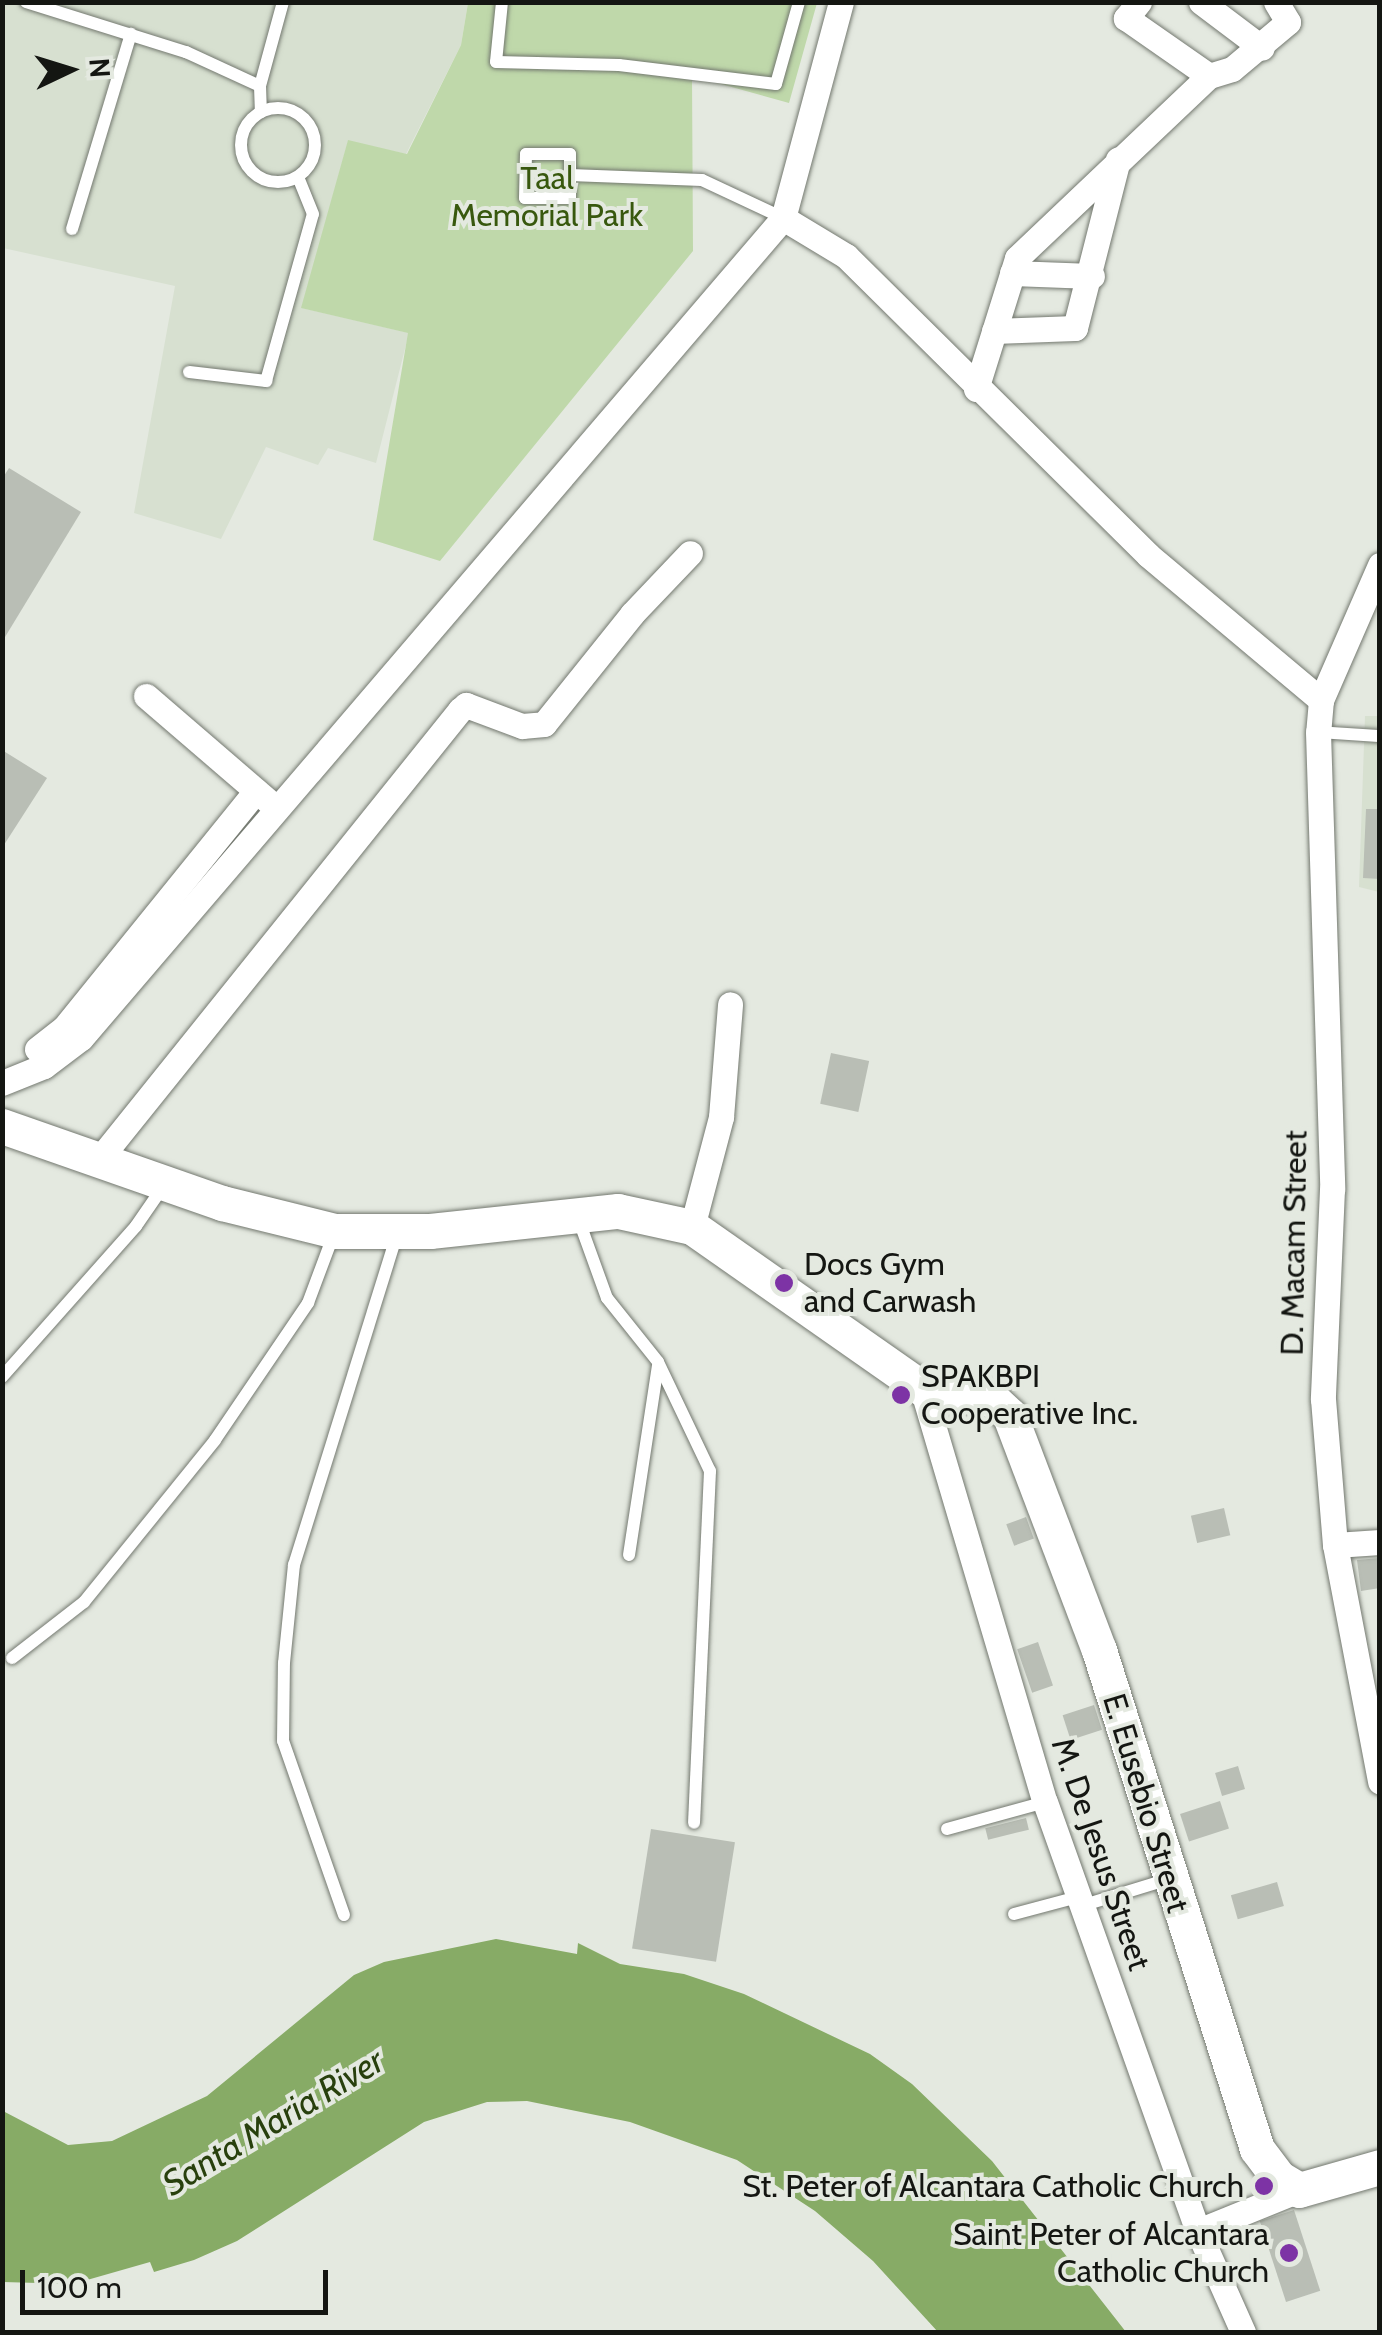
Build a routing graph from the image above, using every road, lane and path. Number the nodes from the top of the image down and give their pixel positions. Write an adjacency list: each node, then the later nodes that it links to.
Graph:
1 (26, 2): 10 (lane)
2 (93, 2): 10 (lane)
3 (282, 2): 14 (lane)
4 (502, 2): 5 (lane)
5 (799, 2)
6 (842, 2): 19 (street)
7 (1139, 2): 13 (street)
8 (1201, 2): 12 (street)
9 (1276, 2): 12 (street)
10 (88, 20): 11 (lane)
11 (131, 34): 14 (lane); 20 (lane)
12 (1262, 48): 13 (street)
13 (1210, 76): 16 (street)
14 (260, 86): 15 (lane)
15 (261, 112): 18 (lane); 18 (lane)
16 (1118, 159): 21 (street); 22 (street)
17 (570, 176): 17 (lane); 19 (lane)
18 (298, 177): 24 (lane)
19 (783, 218): 25 (street); 32 (street)
20 (72, 229)
21 (1012, 274): 22 (street); 23 (street)
22 (1092, 276): 23 (street)
23 (994, 331): 25 (street)
24 (189, 372)
25 (976, 389): 29 (street)
26 (690, 554): 37 (street)
27 (1380, 564): 29 (street, D. Macam Street)
28 (146, 696): 32 (street)
29 (1321, 700): 30 (street, D. Macam Street)
30 (1318, 732): 31 (lane); 47 (street, D. Macam Street)
31 (1380, 736)
32 (265, 798): 34 (street); 35 (street)
33 (730, 1004): 40 (street)
34 (2, 1066)
35 (2, 1083)
36 (2, 1126): 37 (main road)
37 (97, 1162): 38 (main road)
38 (165, 1184): 41 (main road); 44 (lane)
39 (577, 1215): 40 (main road); 42 (main road); 43 (lane)
40 (692, 1227): 45 (main road)
41 (335, 1231): 42 (main road); 49 (lane)
42 (397, 1233): 57 (lane)
43 (658, 1362): 48 (lane); 53 (lane)
44 (2, 1377)
45 (922, 1388): 52 (street, M. De Jesus Street); 55 (main road, E. Eusebio Street)
46 (1380, 1542): 47 (street)
47 (1335, 1545): 50 (street, D. Macam Street)
48 (629, 1555)
49 (12, 1658)
50 (1371, 1699): 51 (street, D. Macam Street)
51 (1380, 1782)
52 (1045, 1802): 54 (lane); 56 (street, M. De Jesus Street)
53 (694, 1823)
54 (948, 1830)
55 (1169, 1880): 56 (lane); 60 (main road, E. Eusebio Street)
56 (1080, 1902): 58 (lane); 61 (street, M. De Jesus Street)
57 (344, 1914)
58 (1014, 1914)
59 (1380, 2168): 60 (main road)
60 (1300, 2190): 61 (street)
61 (1198, 2231): 62 (street, M. De Jesus Street)
62 (1243, 2332)

